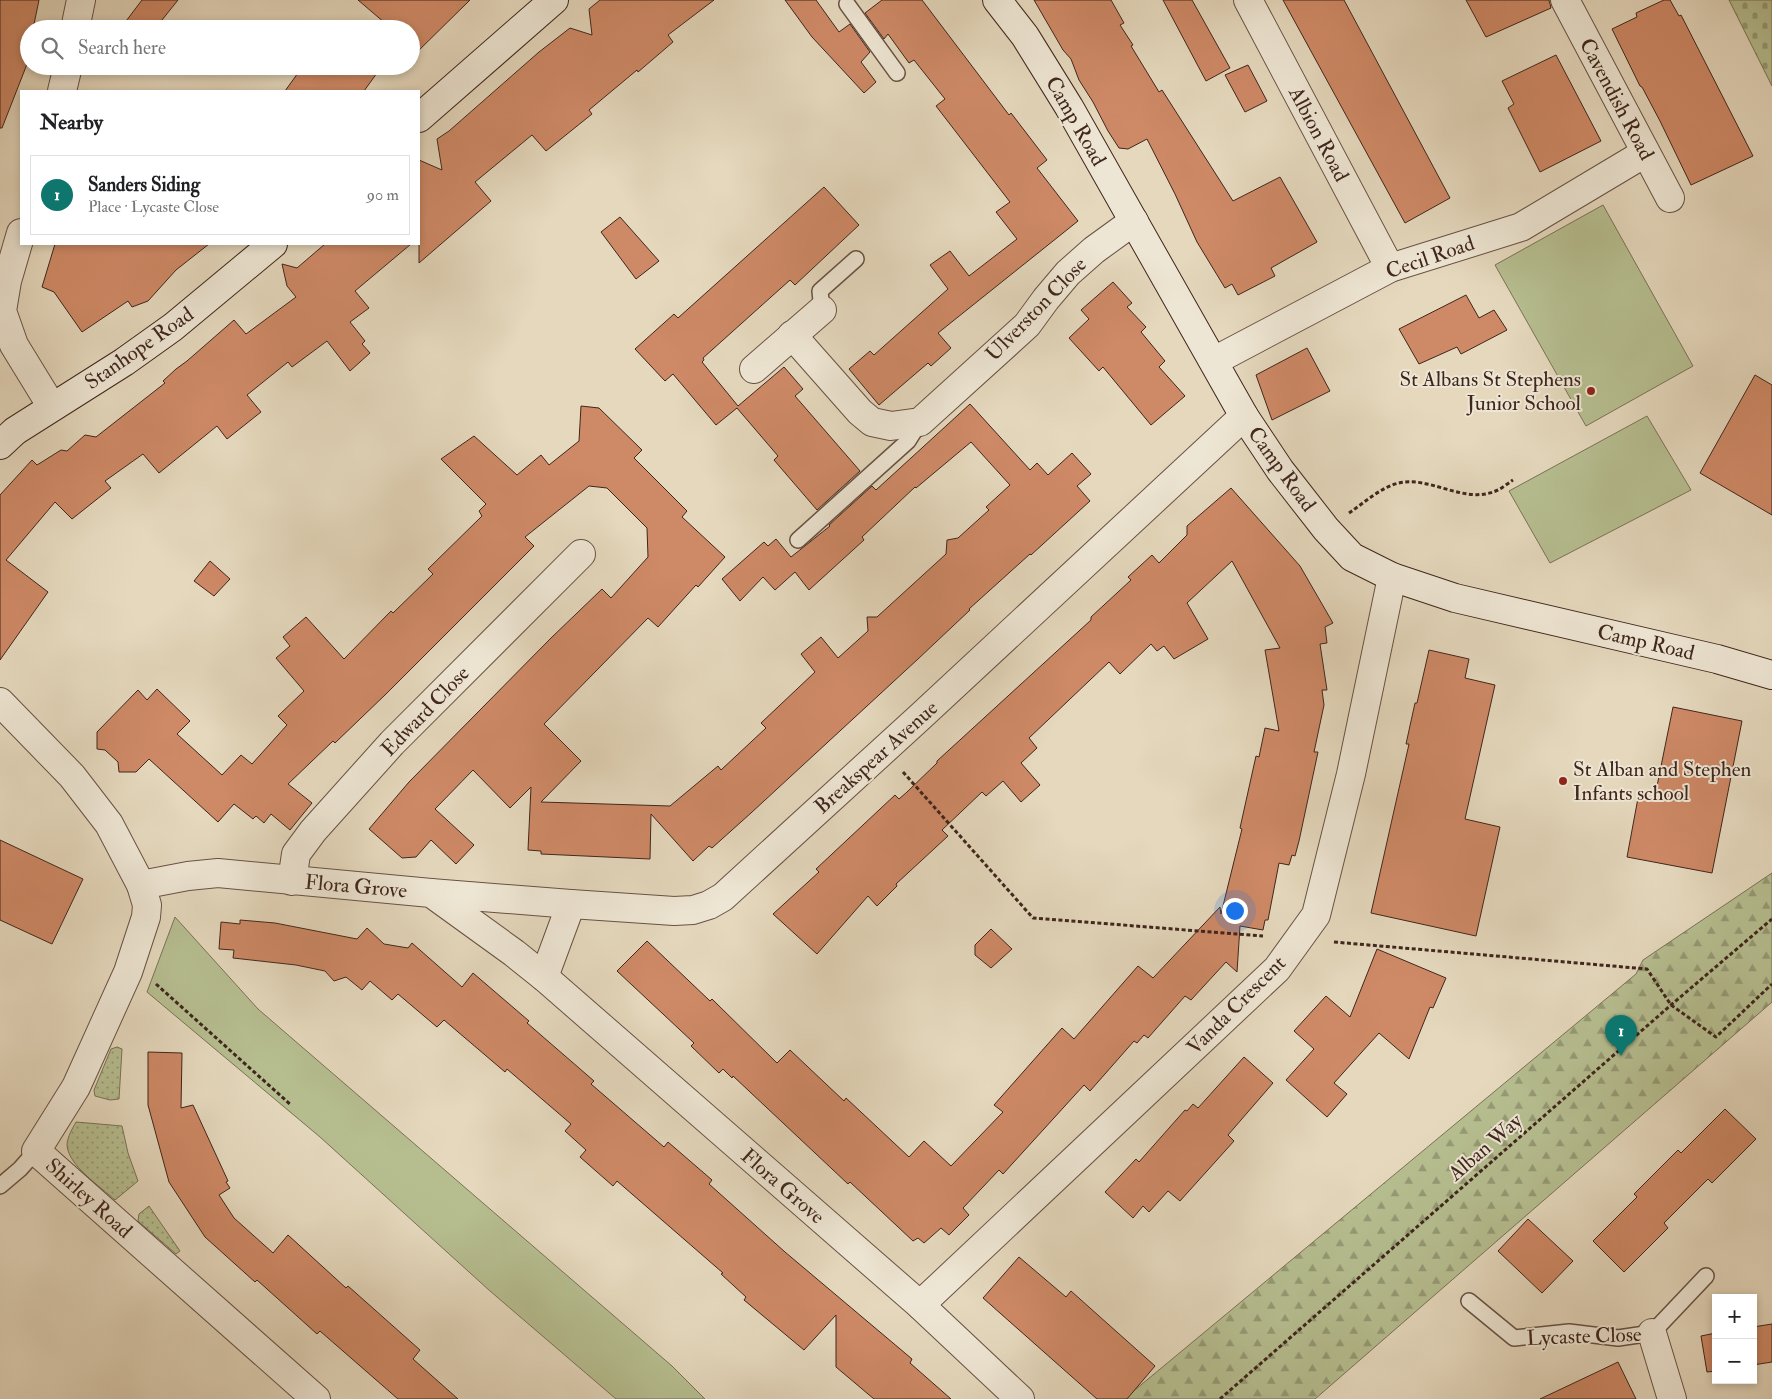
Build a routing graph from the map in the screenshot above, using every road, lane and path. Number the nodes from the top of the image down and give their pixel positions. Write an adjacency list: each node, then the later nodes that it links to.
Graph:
1 (82, 0): 7 (street)
2 (554, 0): 11 (street)
3 (997, 0): 14 (street, Camp Road)
4 (1248, 0): 18 (street, Albion Road)
5 (1565, 0): 12 (street, Cavendish Road)
6 (848, 1): 8 (lane)
7 (77, 20)
8 (897, 73)
9 (66, 75): 10 (street)
10 (62, 90)
11 (420, 117)
12 (1645, 153): 13 (street, Cavendish Road); 18 (street, Cecil Road)
13 (1670, 198)
14 (1134, 221): 21 (street, Camp Road); 25 (street, Ulverston Close)
15 (20, 237): 23 (street)
16 (272, 245): 23 (street, Stanhope Road)
17 (856, 260): 19 (lane)
18 (1390, 268): 21 (street, Cecil Road)
19 (822, 310): 20 (street)
20 (792, 335): 22 (street); 25 (street)
21 (1214, 361): 24 (street, Camp Road)
22 (754, 369)
23 (52, 407): 26 (street, Stanhope Road)
24 (1244, 416): 28 (street, Camp Road); 34 (street, Breakspear Avenue)
25 (920, 422): 29 (lane, Ulverston Close)
26 (0, 445)
27 (1513, 480): 28 (path)
28 (1326, 529): 31 (street, Camp Road)
29 (798, 540)
30 (581, 554): 35 (street, Edward Close)
31 (1392, 577): 32 (street, Camp Road); 40 (street, Vanda Crescent)
32 (1772, 675)
33 (0, 702): 36 (street, Shirley Road)
34 (884, 750): 38 (street, Breakspear Avenue); 40 (path)
35 (292, 881): 36 (street, Flora Grove); 37 (street, Flora Grove)
36 (141, 885): 41 (street, Shirley Road)
37 (431, 892): 38 (street, Breakspear Avenue); 42 (street, Flora Grove)
38 (571, 904): 42 (street)
39 (1772, 919): 44 (path, Alban Way)
40 (1300, 939): 44 (path); 50 (street, Vanda Crescent)
41 (128, 972): 45 (path); 46 (street, Shirley Road)
42 (544, 977): 50 (street, Flora Grove)
43 (1772, 984): 44 (path)
44 (1671, 1004): 54 (path, Alban Way)
45 (291, 1105)
46 (36, 1151): 47 (lane); 52 (street, Shirley Road)
47 (0, 1186)
48 (1706, 1276): 51 (lane, Lycaste Close)
49 (1469, 1301): 51 (lane, Lycaste Close)
50 (920, 1305): 53 (street, Flora Grove)
51 (1652, 1333): 55 (street, Lycaste Close)
52 (316, 1399)
53 (1020, 1399)
54 (1220, 1399)
55 (1672, 1399)

